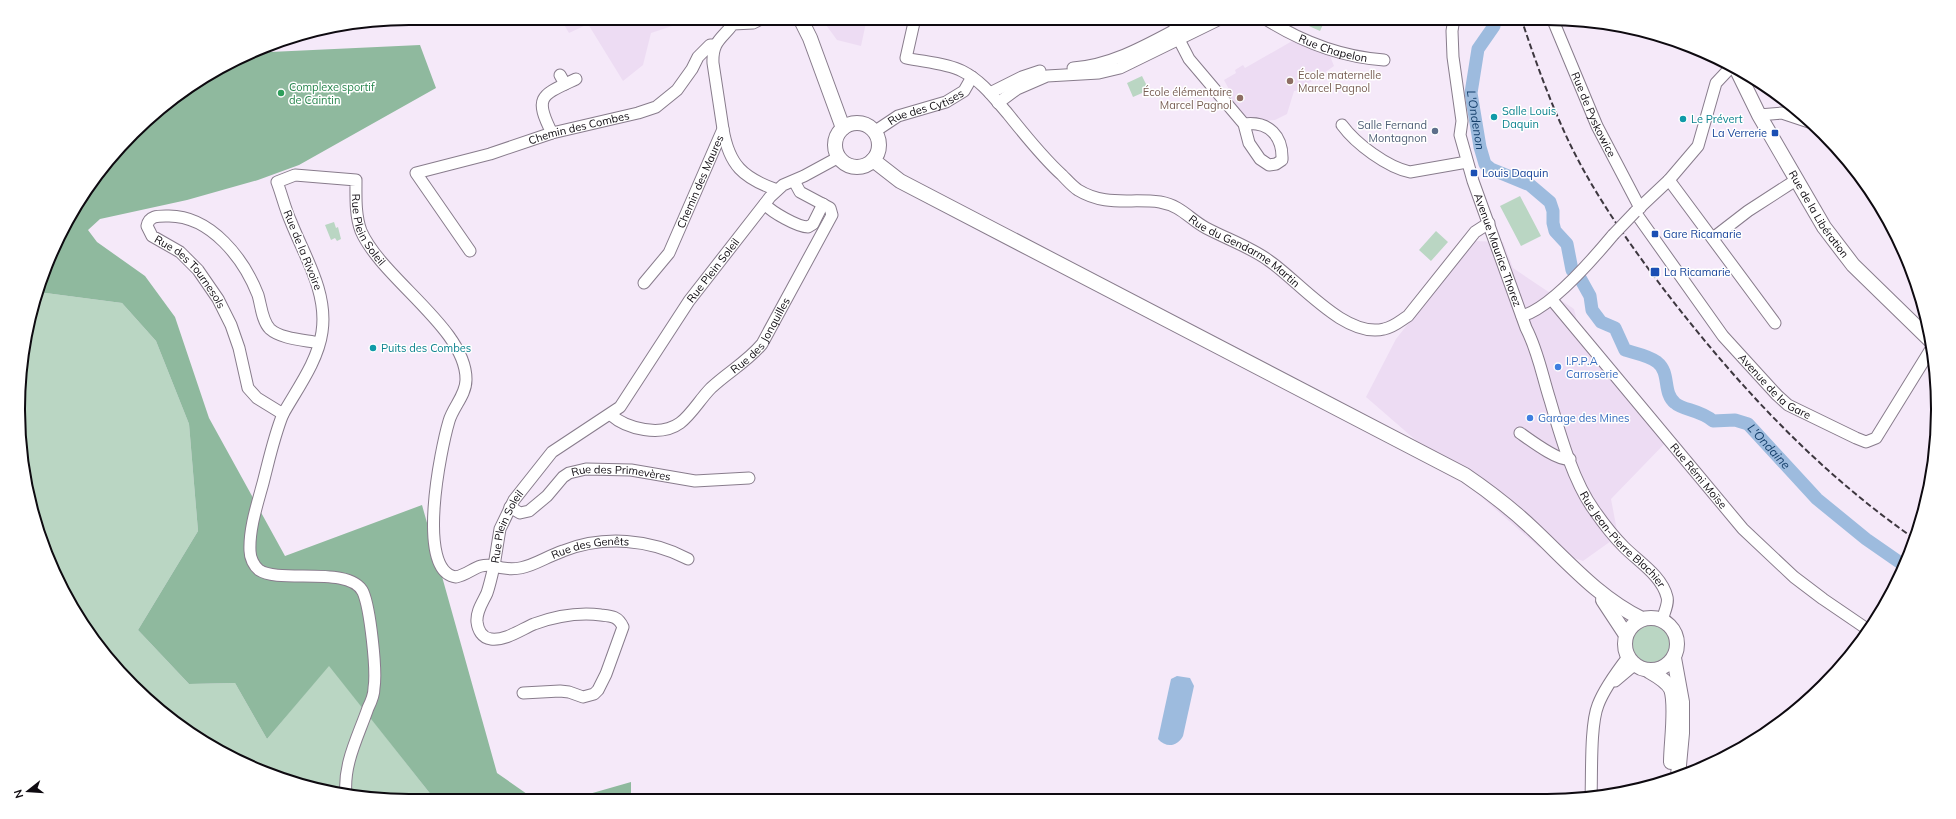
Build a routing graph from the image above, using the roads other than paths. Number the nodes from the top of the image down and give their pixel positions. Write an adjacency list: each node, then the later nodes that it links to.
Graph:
1 (729, 25): 10 (street)
2 (804, 25): 22 (main road)
3 (913, 25): 13 (street, Rue du Gendarme Martin)
4 (1189, 25): 9 (street)
5 (1204, 25): 9 (street)
6 (1277, 25): 11 (street, Rue Chapelon)
7 (1453, 25): 28 (street, Avenue Maurice Thorez)
8 (1555, 25): 36 (street, Rue de Pyskowice)
9 (1177, 35): 16 (street); 17 (street); 20 (street)
10 (715, 46): 23 (street, Chemin des Maures); 25 (street, Chemin des Combes)
11 (1384, 60)
12 (1728, 71): 30 (street)
13 (972, 77): 16 (street, Rue du Gendarme Martin); 24 (street, Rue des Cytises)
14 (1741, 78): 19 (main road, Rue de la Libération)
15 (576, 79): 25 (street)
16 (990, 93): 17 (street, Rue du Gendarme Martin)
17 (998, 103): 37 (street, Rue du Gendarme Martin)
18 (1793, 114): 19 (street)
19 (1759, 115): 31 (main road, Rue de la Libération)
20 (1244, 124)
21 (1342, 125): 28 (street)
22 (843, 128): 24 (main road); 26 (main road)
23 (724, 129): 33 (street); 40 (street, Chemin des Maures)
24 (874, 132): 27 (main road)
25 (552, 133): 39 (street, Chemin des Combes)
26 (839, 157): 27 (main road); 32 (street, Rue Plein Soleil)
27 (873, 160): 55 (main road)
28 (1467, 162): 37 (street, Avenue Maurice Thorez)
29 (356, 180): 45 (street, Rue de la Rivoire); 54 (street, Rue Plein Soleil)
30 (1669, 180): 36 (street); 38 (street)
31 (1796, 180): 38 (street); 44 (main road, Rue de la Libération)
32 (794, 181): 33 (street, Rue Plein Soleil); 35 (street)
33 (777, 190): 34 (street, Rue Plein Soleil)
34 (765, 204): 35 (street); 48 (street, Rue Plein Soleil)
35 (823, 204): 48 (street, Rue des Jonquilles)
36 (1637, 210): 41 (street, bridge); 46 (street, Avenue de la Gare)
37 (1489, 223): 42 (street, Avenue Maurice Thorez)
38 (1713, 238): 43 (street)
39 (470, 251)
40 (644, 284)
41 (1552, 300): 42 (street); 58 (street, Rue Rémi Moïse)
42 (1522, 316): 50 (street, Rue Jean-Pierre Blachier)
43 (1775, 323)
44 (1924, 334)
45 (319, 343): 47 (street); 47 (street, Rue des Tournesols)
46 (1927, 355)
47 (283, 414): 66 (street)
48 (611, 415): 52 (street, Rue Plein Soleil)
49 (1520, 433): 50 (street)
50 (1570, 459): 57 (street, Rue Jean-Pierre Blachier)
51 (749, 478): 52 (street, Rue des Primevères)
52 (510, 507): 54 (street, Rue Plein Soleil)
53 (688, 559): 54 (street, Rue des Genêts)
54 (494, 566): 63 (street)
55 (1597, 591): 56 (main road); 59 (main road)
56 (1642, 619): 57 (main road); 59 (main road)
57 (1662, 620): 60 (main road)
58 (1864, 626)
59 (1626, 635): 61 (main road)
60 (1674, 658): 62 (main road); 64 (main road)
61 (1631, 661): 62 (main road); 67 (street)
62 (1649, 671): 65 (main road)
63 (522, 693)
64 (1678, 771)
65 (1670, 774)
66 (346, 789)
67 (1591, 791)

